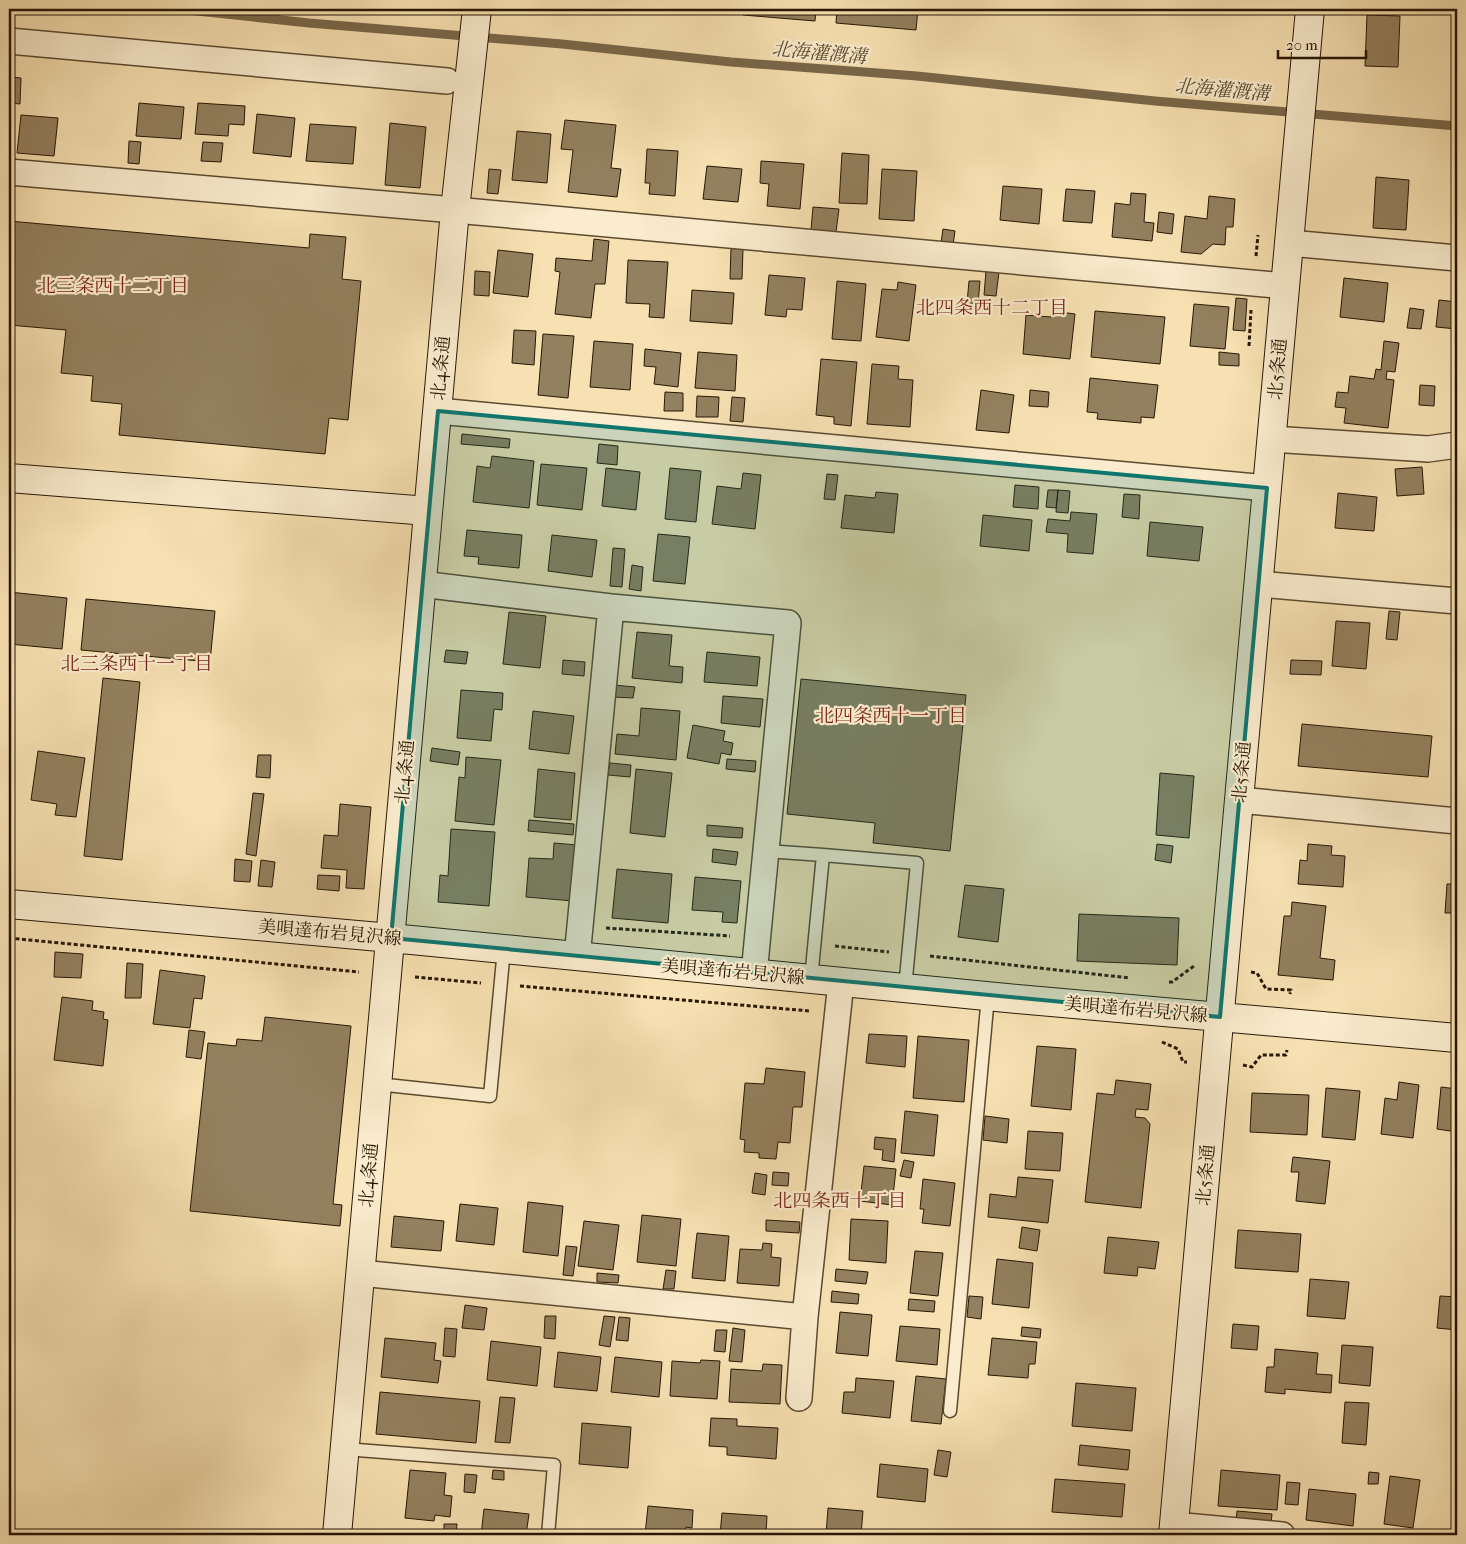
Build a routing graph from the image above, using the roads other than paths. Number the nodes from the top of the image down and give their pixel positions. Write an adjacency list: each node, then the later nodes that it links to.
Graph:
1 (1310, 9): 7 (street, 北5条通)
2 (476, 15): 6 (street, 北4条通)
3 (9, 41): 4 (street)
4 (447, 81)
5 (9, 172): 6 (street)
6 (455, 210): 9 (street); 10 (street, 北4条通)
7 (1289, 243): 8 (street); 9 (street, 北5条通)
8 (1457, 258)
9 (1285, 286): 11 (street, 北5条通)
10 (438, 411): 14 (street); 15 (street, 北4条通)
11 (1271, 439): 12 (street); 14 (street, 北5条通)
12 (1457, 444)
13 (9, 478): 15 (street)
14 (1267, 488): 17 (street, 北5条通)
15 (428, 511): 16 (street, 北4条通)
16 (421, 584): 19 (street); 25 (street, 北4条通)
17 (1258, 584): 18 (street); 20 (street, 北5条通)
18 (1457, 602)
19 (611, 607): 22 (street); 27 (street)
20 (1239, 800): 21 (street); 33 (street, 北5条通)
21 (1457, 821)
22 (766, 850): 23 (lane); 28 (street)
23 (823, 855): 29 (lane); 31 (lane)
24 (9, 904): 25 (street, 美唄達布岩見沢線)
25 (391, 938): 26 (street, 美唄達布岩見沢線); 35 (street, 北4条通)
26 (504, 950): 27 (street, 美唄達布岩見沢線); 35 (lane)
27 (577, 957): 28 (street, 美唄達布岩見沢線)
28 (754, 974): 29 (street, 美唄達布岩見沢線)
29 (811, 979): 30 (street, 美唄達布岩見沢線)
30 (841, 982): 31 (street, 美唄達布岩見沢線); 37 (street)
31 (905, 988): 32 (street, 美唄達布岩見沢線)
32 (988, 996): 33 (street, 美唄達布岩見沢線); 39 (lane)
33 (1220, 1017): 34 (street, 美唄達布岩見沢線); 41 (street, 北5条通)
34 (1457, 1038)
35 (377, 1084): 36 (street, 北4条通)
36 (360, 1273): 37 (street); 40 (street, 北4条通)
37 (805, 1317): 38 (street)
38 (799, 1398)
39 (950, 1411)
40 (344, 1449): 42 (street, 北4条通); 43 (lane)
41 (1174, 1530): 44 (street)
42 (337, 1535)
43 (548, 1535)
44 (1282, 1535)

